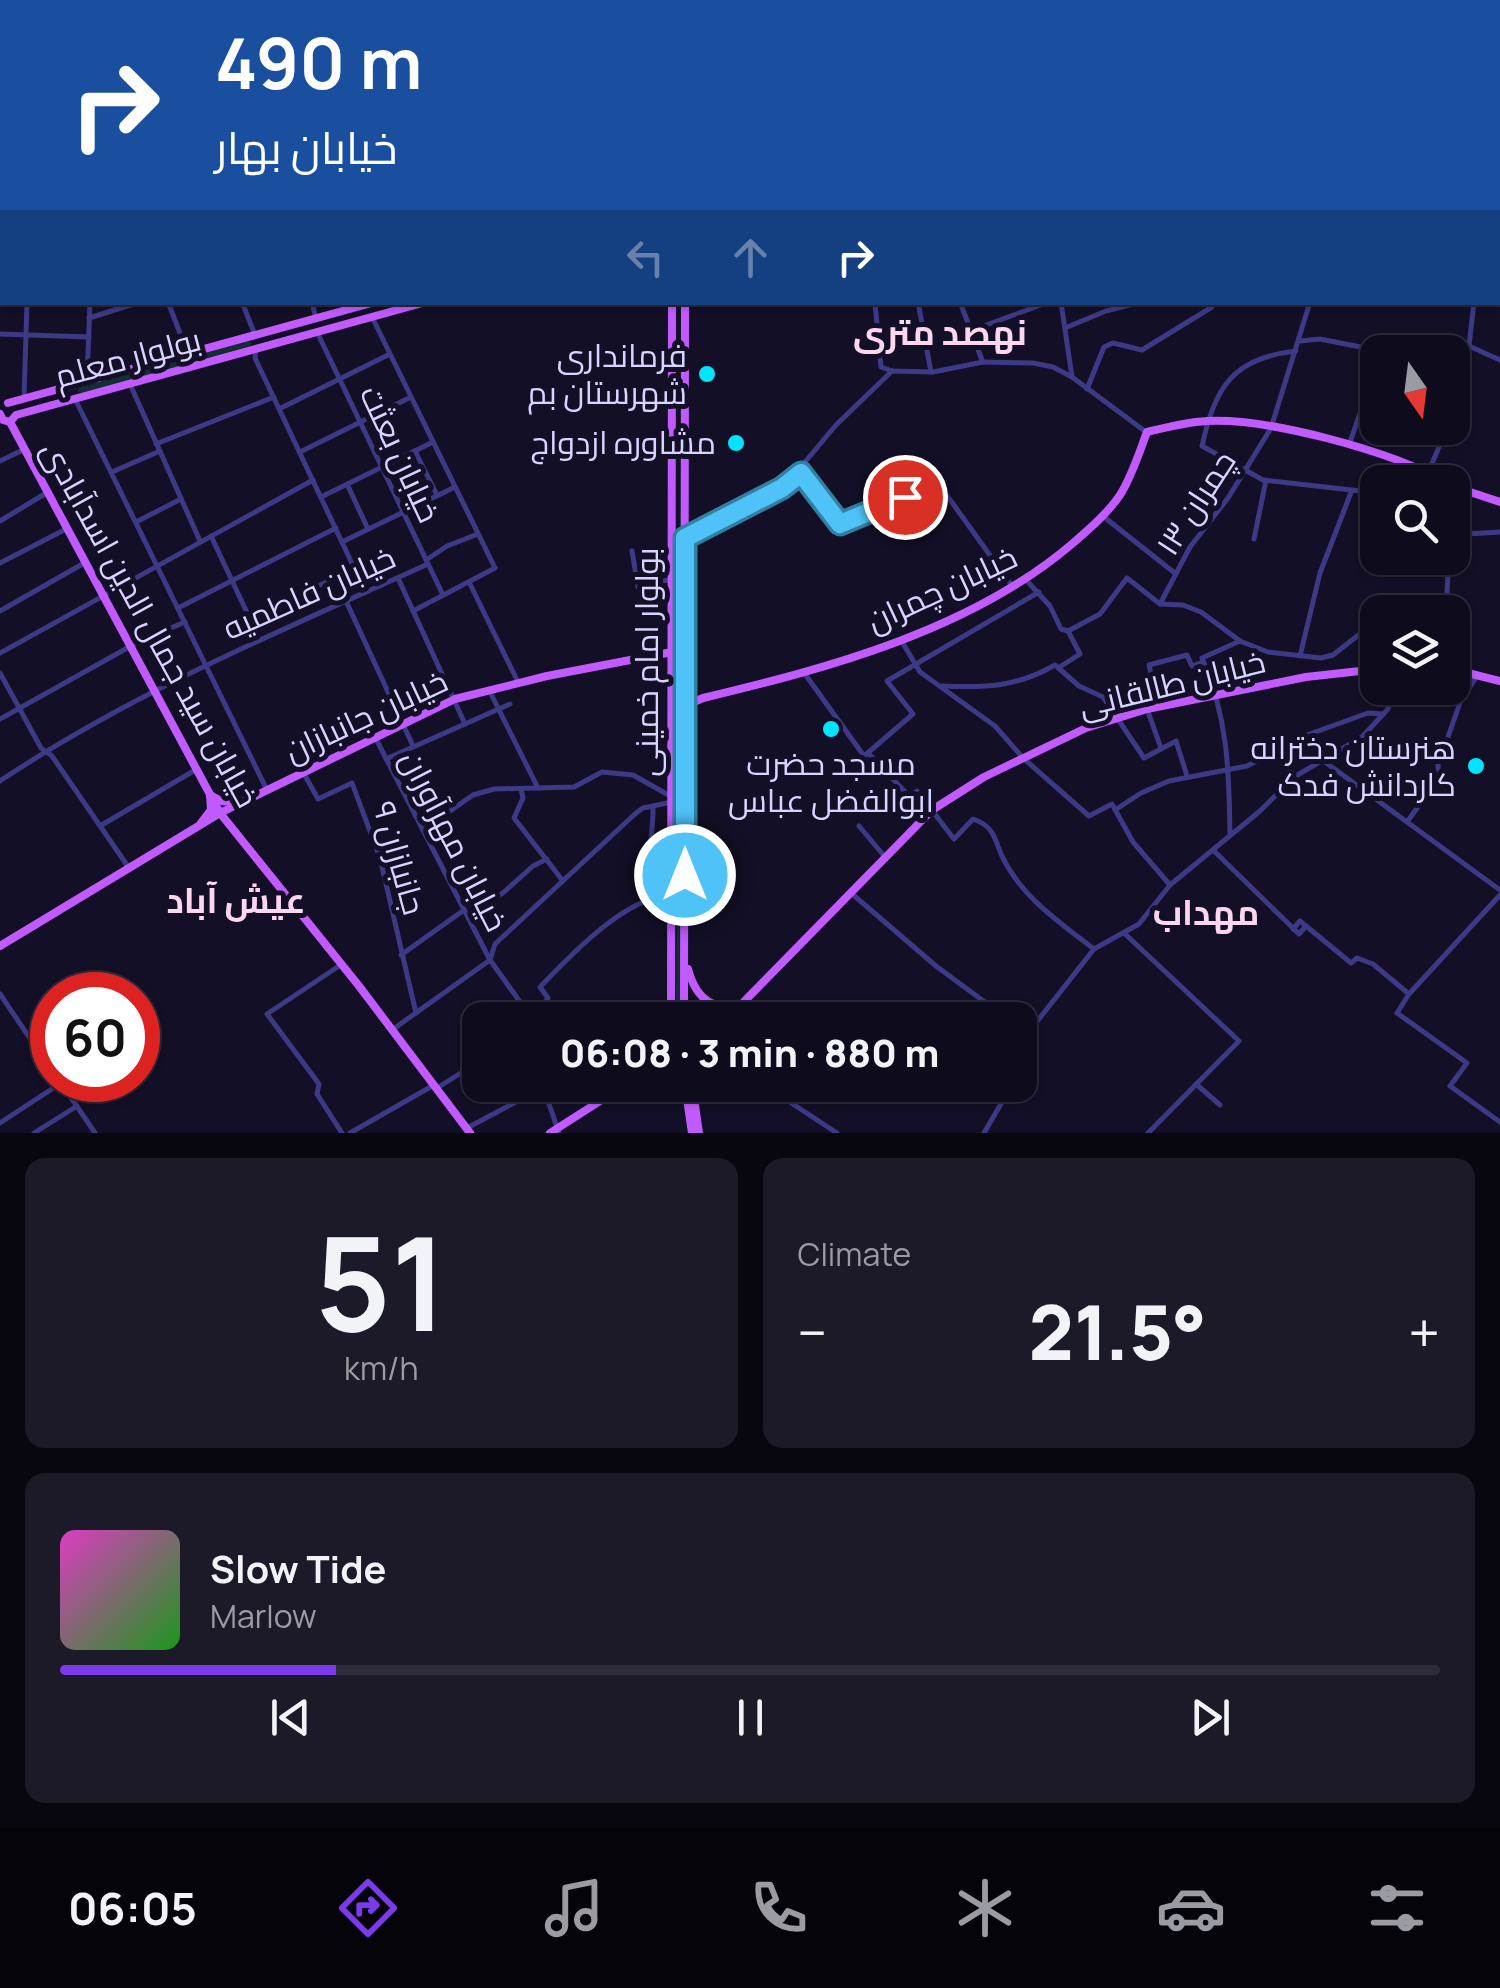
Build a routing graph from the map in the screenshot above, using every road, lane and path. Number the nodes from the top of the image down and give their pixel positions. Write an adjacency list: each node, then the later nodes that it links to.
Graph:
1 (28, 305): 29 (street)
2 (90, 305): 21 (street)
3 (130, 305): 21 (street)
4 (169, 305): 38 (street)
5 (243, 305): 30 (street)
6 (313, 305): 22 (street)
7 (360, 305): 20 (main road, بولوار معلم)
8 (416, 305): 23 (main road, بولوار معلم)
9 (672, 305): 74 (main road, بولوار امام خمینی)
10 (684, 305): 75 (main road, بولوار امام خمینی)
11 (875, 305): 42 (street)
12 (919, 305): 43 (street)
13 (961, 305): 26 (street)
14 (1041, 305): 26 (street)
15 (1062, 305): 25 (street)
16 (1129, 305): 25 (street)
17 (1212, 305): 49 (street)
18 (1309, 305): 33 (street, چمران ۱۳)
19 (1474, 305): 31 (street)
20 (331, 311): 22 (main road, بولوار معلم); 24 (main road)
21 (89, 318): 32 (street)
22 (316, 318): 30 (main road, بولوار معلم)
23 (372, 318): 24 (main road, بولوار معلم); 39 (street)
24 (336, 327): 27 (main road, بولوار معلم)
25 (1066, 328): 44 (street)
26 (970, 331): 41 (street)
27 (317, 332): 36 (main road, بولوار معلم); 45 (street, خیابان بعثت)
28 (0, 334): 29 (street)
29 (26, 335): 32 (street); 52 (street)
30 (256, 335): 36 (main road); 38 (main road, بولوار معلم)
31 (1470, 335)
32 (89, 337): 46 (street)
33 (1299, 341): 34 (street); 37 (street, چمران ۱۳)
34 (1360, 347)
35 (1470, 347): 40 (street)
36 (256, 349): 47 (main road, بولوار معلم); 50 (street)
37 (1296, 351): 58 (street); 60 (street, چمران ۱۳)
38 (188, 354): 46 (main road, بولوار معلم)
39 (390, 354): 45 (street); 51 (street)
40 (1500, 360)
41 (983, 362): 43 (street); 44 (street)
42 (892, 371): 43 (street); 73 (street)
43 (931, 372)
44 (1072, 376): 49 (street)
45 (340, 379): 55 (street); 59 (street, خیابان بعثت)
46 (88, 381): 48 (main road, بولوار معلم)
47 (130, 384): 53 (main road, بولوار معلم); 64 (street)
48 (72, 386): 52 (main road, بولوار معلم); 53 (main road)
49 (1087, 389): 61 (street)
50 (274, 397): 55 (street); 64 (street)
51 (411, 397): 59 (street); 62 (street)
52 (24, 398): 54 (main road, بولوار معلم)
53 (75, 398): 57 (main road, بولوار معلم); 72 (street)
54 (4, 404): 57 (main road, خیابان سید جمال الدین اسدآبادی)
55 (279, 409): 67 (street)
56 (1360, 414): 63 (street)
57 (6, 419): 65 (main road, خیابان سید جمال الدین اسدآبادی)
58 (1208, 421): 60 (main road); 61 (main road); 71 (street)
59 (360, 422): 67 (street); 70 (street, خیابان بعثت)
60 (1271, 428): 63 (main road); 71 (street, چمران ۱۳)
61 (1147, 432): 89 (main road, خیابان چمران)
62 (433, 442): 66 (street); 79 (street)
63 (1349, 445): 69 (main road)
64 (158, 447): 72 (street); 86 (street)
65 (25, 448): 68 (street); 82 (main road, خیابان سید جمال الدین اسدآبادی)
66 (416, 451): 70 (street); 84 (street)
67 (300, 452): 76 (street)
68 (0, 461)
69 (1408, 465)
70 (382, 467): 78 (street); 88 (street, خیابان بعثت)
71 (1246, 470): 77 (street); 108 (street, چمران ۱۳)
72 (112, 472): 91 (street)
73 (801, 473): 98 (street); 114 (street)
74 (672, 476): 75 (main road); 110 (main road, بولوار امام خمینی)
75 (685, 476): 98 (main road, بولوار امام خمینی)
76 (313, 480): 85 (street); 97 (street)
77 (1266, 480): 80 (street); 99 (street)
78 (346, 484): 85 (street); 94 (street)
79 (455, 487): 84 (street); 96 (street)
80 (1352, 490): 81 (street); 135 (street)
81 (1360, 491)
82 (48, 492): 90 (street); 92 (main road, خیابان سید جمال الدین اسدآبادی)
83 (1470, 492): 87 (main road)
84 (437, 496): 88 (street)
85 (321, 497): 93 (street)
86 (181, 499): 91 (street); 100 (street)
87 (1500, 502)
88 (403, 512): 94 (street); 104 (street, خیابان بعثت)
89 (1102, 515): 108 (street); 111 (main road, خیابان چمران)
90 (0, 520)
91 (136, 522): 106 (street)
92 (68, 528): 103 (main road, خیابان سید جمال الدین اسدآبادی); 105 (street)
93 (336, 528): 101 (street); 112 (street)
94 (368, 529): 101 (street)
95 (1500, 532): 119 (street)
96 (478, 534): 104 (street, خیابان فاطمیه); 113 (street)
97 (211, 536): 100 (street); 112 (street)
98 (685, 538): 154 (main road, بولوار امام خمینی)
99 (1254, 539)
100 (200, 542): 106 (street)
101 (342, 542): 107 (street)
102 (632, 551): 110 (street)
103 (86, 562): 117 (main road, خیابان سید جمال الدین اسدآبادی); 123 (street)
104 (427, 562): 109 (street, خیابان فاطمیه); 118 (street, خیابان بعثت)
105 (0, 563)
106 (158, 565): 117 (street); 122 (street)
107 (355, 569): 115 (street); 125 (street)
108 (1176, 574): 121 (street, چمران ۱۳)
109 (398, 578): 115 (street, خیابان فاطمیه); 124 (street)
110 (672, 579): 133 (main road, بولوار امام خمینی)
111 (1026, 580): 114 (main road, خیابان چمران); 116 (street)
112 (232, 581): 122 (street); 125 (street)
113 (468, 582): 118 (street); 146 (street)
114 (1013, 587): 129 (main road, خیابان چمران)
115 (366, 592): 120 (street, خیابان فاطمیه)
116 (1039, 592): 127 (street); 137 (street)
117 (104, 595): 132 (main road, خیابان سید جمال الدین اسدآبادی); 134 (street)
118 (442, 595): 124 (street)
119 (1445, 595)
120 (346, 601): 130 (street, خیابان فاطمیه); 162 (street)
121 (1160, 604): 127 (street); 131 (street)
122 (178, 608): 126 (street)
123 (0, 611)
124 (413, 611): 151 (street)
125 (249, 618): 130 (street)
126 (185, 622): 132 (street); 138 (street)
127 (1068, 632): 139 (street)
128 (1360, 633): 135 (street)
129 (900, 639): 137 (street); 144 (main road, خیابان چمران)
130 (260, 640): 138 (street, خیابان فاطمیه)
131 (1240, 641): 135 (street); 136 (street)
132 (131, 646): 148 (main road, خیابان سید جمال الدین اسدآبادی); 156 (street)
133 (672, 652): 146 (main road, خیابان جانبازان); 181 (main road, بولوار امام خمینی)
134 (0, 653)
135 (1300, 656)
136 (1203, 660): 150 (street); 155 (street)
137 (916, 664): 147 (street); 168 (street)
138 (206, 665): 148 (street, خیابان فاطمیه); 179 (street)
139 (1056, 666): 147 (street); 160 (street)
140 (1470, 672): 143 (main road)
141 (0, 673): 156 (street)
142 (1360, 673): 150 (main road, خیابان طالقانی)
143 (1479, 673): 145 (main road); 187 (street)
144 (805, 674): 154 (main road, خیابان چمران); 168 (street)
145 (1500, 681)
146 (518, 683): 149 (main road, خیابان جانبازان)
147 (939, 686): 169 (street)
148 (154, 689): 167 (street, خیابان فاطمیه); 172 (main road, خیابان سید جمال الدین اسدآبادی)
149 (489, 690): 151 (main road, خیابان جانبازان); 157 (street)
150 (1217, 693): 155 (main road, خیابان طالقانی); 173 (street)
151 (455, 699): 162 (main road, خیابان جانبازان); 163 (street)
152 (510, 704): 157 (street)
153 (1389, 705): 159 (street)
154 (685, 706): 206 (main road, بولوار امام خمینی)
155 (1159, 706): 158 (main road, خیابان طالقانی)
156 (19, 708): 161 (street); 167 (street)
157 (499, 709): 163 (street); 177 (street)
158 (1147, 709): 160 (main road, خیابان طالقانی); 166 (street)
159 (1383, 714): 171 (street); 173 (street)
160 (1118, 717): 166 (street); 169 (main road, خیابان طالقانی)
161 (0, 718)
162 (404, 722): 164 (main road, خیابان جانبازان); 165 (street)
163 (466, 724): 165 (street)
164 (374, 736): 170 (street, خیابان مهرآوران); 174 (main road, خیابان جانبازان)
165 (413, 746): 170 (street)
166 (1161, 748): 175 (street)
167 (45, 751): 176 (street, خیابان فاطمیه); 188 (street)
168 (866, 754): 185 (street)
169 (1023, 758): 184 (street); 185 (main road, خیابان طالقانی)
170 (386, 759): 191 (street, خیابان مهرآوران)
171 (1324, 761): 187 (street); 192 (street)
172 (197, 769): 180 (main road, خیابان سید جمال الدین اسدآبادی); 188 (street)
173 (1229, 771): 175 (street); 192 (street)
174 (303, 772): 179 (main road, خیابان جانبازان); 208 (street, جانبازان ۹)
175 (1187, 776): 184 (street)
176 (0, 780)
177 (538, 788): 178 (street); 181 (street)
178 (521, 789): 191 (street); 195 (street)
179 (267, 790): 182 (main road, خیابان جانبازان)
180 (210, 795): 182 (main road); 186 (main road, خیابان سید جمال الدین اسدآبادی); 189 (main road)
181 (672, 800): 183 (street, خیابان مهرآوران); 201 (main road, بولوار امام خمینی)
182 (242, 802): 186 (main road, خیابان جانبازان)
183 (653, 806): 197 (street, خیابان مهرآوران); 202 (street)
184 (1114, 807): 198 (street)
185 (932, 810): 194 (main road, خیابان طالقانی); 207 (street)
186 (220, 813): 189 (main road, خیابان جانبازان); 210 (main road, خیابان سید جمال الدین اسدآبادی)
187 (1407, 822): 200 (street)
188 (100, 826): 196 (street)
189 (198, 826): 196 (main road, خیابان جانبازان)
190 (859, 826): 194 (street)
191 (423, 830): 203 (street, خیابان مهرآوران)
192 (1230, 836): 193 (street)
193 (1213, 850): 198 (street); 211 (street)
194 (885, 857): 199 (main road, خیابان طالقانی)
195 (547, 859): 197 (street); 203 (street)
196 (128, 868): 205 (main road, خیابان جانبازان)
197 (563, 881): 209 (street, خیابان مهرآوران)
198 (1170, 885): 204 (street)
199 (851, 893): 213 (main road, خیابان طالقانی); 219 (street)
200 (1500, 893): 211 (street)
201 (672, 894): 202 (street); 216 (main road, بولوار امام خمینی)
202 (652, 897): 215 (street)
203 (467, 913): 208 (street); 209 (street, خیابان مهرآوران)
204 (1124, 933): 207 (street); 225 (street)
205 (0, 946)
206 (685, 948): 217 (main road, بولوار امام خمینی); 218 (main road)
207 (1094, 949): 221 (street)
208 (402, 955): 220 (street, جانبازان ۹)
209 (490, 960): 214 (street); 220 (street)
210 (342, 964): 222 (main road, خیابان سید جمال الدین اسدآبادی); 243 (street)
211 (1409, 994): 237 (street)
212 (1, 998): 223 (street)
213 (741, 1001)
214 (520, 1002)
215 (545, 1002)
216 (672, 1002)
217 (684, 1002)
218 (708, 1002)
219 (985, 1002)
220 (416, 1013): 222 (street)
221 (1037, 1022)
222 (392, 1030): 226 (main road, خیابان سید جمال الدین اسدآبادی)
223 (30, 1039)
224 (462, 1071): 226 (street)
225 (1196, 1084): 235 (street); 247 (street)
226 (436, 1086): 239 (main road, خیابان سید جمال الدین اسدآبادی); 243 (street)
227 (31, 1102): 238 (street)
228 (74, 1102): 236 (street)
229 (518, 1102): 239 (street)
230 (549, 1102): 240 (street)
231 (599, 1102): 240 (main road)
232 (691, 1102): 244 (main road)
233 (790, 1102): 245 (street)
234 (1002, 1102): 246 (street)
235 (1220, 1105)
236 (77, 1106): 241 (street); 242 (street)
237 (1500, 1122)
238 (0, 1123)
239 (468, 1130)
240 (556, 1132)
241 (34, 1133)
242 (95, 1133)
243 (346, 1133)
244 (696, 1133)
245 (837, 1133)
246 (984, 1133)
247 (1148, 1133)

